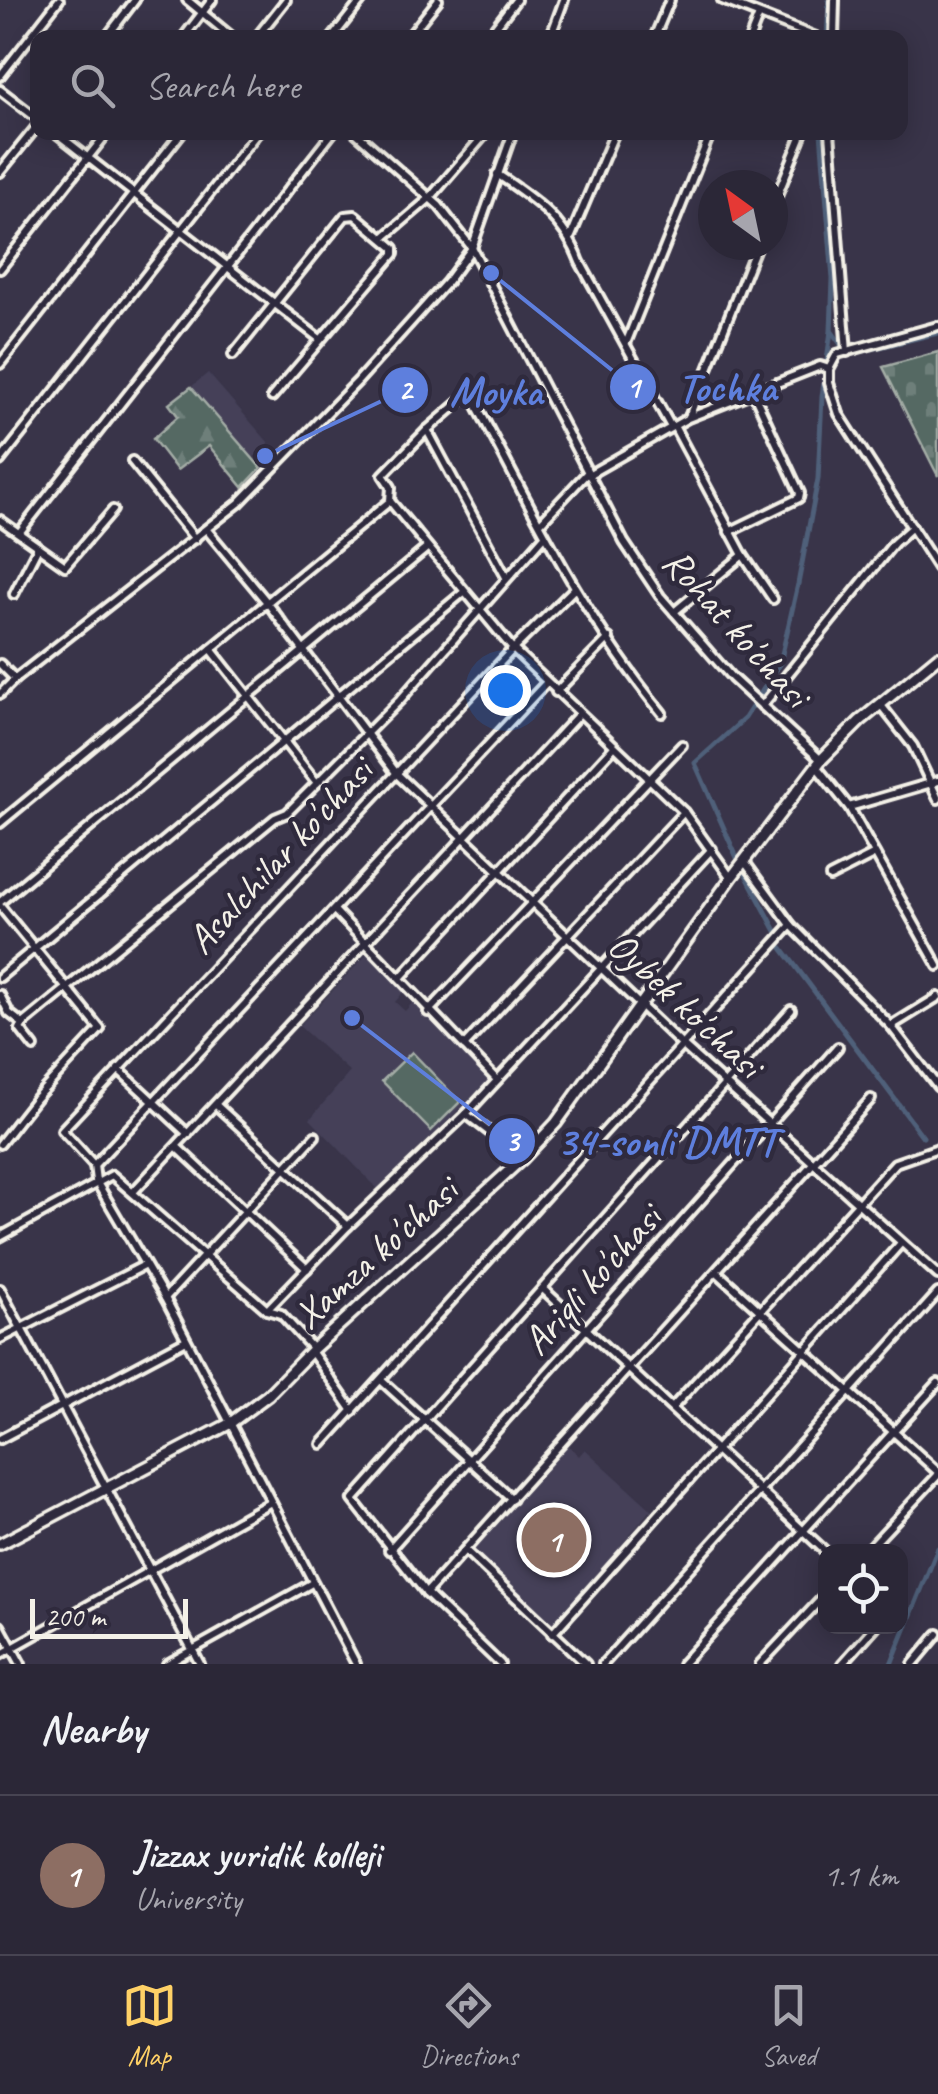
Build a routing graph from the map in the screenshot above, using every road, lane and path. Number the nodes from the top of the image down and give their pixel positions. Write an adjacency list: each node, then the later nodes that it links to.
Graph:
1 (59, 0): 15 (street)
2 (135, 0): 16 (street)
3 (187, 0): 13 (street)
4 (212, 0): 13 (street)
5 (286, 0): 19 (street)
6 (362, 0): 20 (street)
7 (438, 0): 21 (street)
8 (516, 0): 22 (street)
9 (564, 0): 23 (street)
10 (670, 0): 24 (street)
11 (722, 0): 14 (street)
12 (835, 0): 27 (street)
13 (202, 12): 17 (street); 18 (street)
14 (759, 15): 25 (street); 26 (street)
15 (36, 30)
16 (112, 30)
17 (189, 30)
18 (223, 30)
19 (262, 30)
20 (338, 30)
21 (414, 30)
22 (493, 30)
23 (553, 30)
24 (657, 30)
25 (753, 30)
26 (798, 30)
27 (834, 30)
28 (30, 37): 29 (street)
29 (0, 76)
30 (0, 90): 31 (street)
31 (30, 115)
32 (30, 133): 47 (street)
33 (65, 140): 45 (street)
34 (102, 140): 45 (street)
35 (176, 140): 49 (street)
36 (252, 140): 51 (street)
37 (327, 140): 56 (street)
38 (364, 140): 50 (street, Rohat ko'chasi)
39 (479, 140): 50 (street)
40 (510, 140): 48 (street)
41 (612, 140): 52 (street)
42 (708, 140): 61 (street)
43 (799, 140): 46 (street)
44 (831, 140): 62 (street)
45 (88, 158): 49 (street); 57 (street)
46 (787, 170)
47 (0, 172)
48 (498, 174): 52 (street); 54 (street)
49 (134, 195): 51 (street); 64 (street)
50 (430, 198): 53 (street); 54 (street, Rohat ko'chasi)
51 (180, 232): 56 (street); 72 (street)
52 (571, 236): 61 (street)
53 (383, 238): 58 (street); 60 (street)
54 (472, 248): 73 (street, Rohat ko'chasi); 79 (street)
55 (752, 260): 68 (street)
56 (226, 266): 58 (street); 81 (street)
57 (0, 269)
58 (274, 304): 60 (street); 63 (street)
59 (938, 326): 62 (street)
60 (320, 339): 67 (street)
61 (626, 342): 69 (street)
62 (846, 352): 65 (street)
63 (232, 356)
64 (0, 364)
65 (829, 369): 66 (street); 78 (street)
66 (753, 392): 68 (street); 80 (street)
67 (272, 397)
68 (688, 418): 69 (street)
69 (673, 426): 73 (street); 80 (street)
70 (427, 430): 74 (street); 77 (street); 88 (street)
71 (132, 461): 83 (street)
72 (0, 462)
73 (588, 474): 77 (street); 95 (street, Rohat ko'chasi)
74 (390, 501): 85 (street); 93 (street)
75 (113, 510): 84 (street)
76 (0, 520): 81 (street)
77 (540, 523): 82 (street)
78 (912, 527): 87 (street); 109 (street)
79 (206, 530): 83 (street); 93 (street, Oybek ko'chasi)
80 (729, 532): 86 (street)
81 (19, 534): 84 (street)
82 (544, 536): 88 (street); 89 (street)
83 (196, 539): 102 (street)
84 (38, 547): 91 (street)
85 (427, 548): 90 (street); 97 (street)
86 (743, 556): 92 (street); 95 (street)
87 (938, 568)
88 (506, 577): 94 (street)
89 (574, 589): 96 (street); 99 (street, Asalchilar ko'chasi)
90 (464, 592): 94 (street); 107 (street)
91 (14, 594)
92 (774, 599)
93 (266, 601): 97 (street, Oybek ko'chasi); 98 (street)
94 (478, 611): 99 (street); 112 (street)
95 (674, 612): 109 (street, Rohat ko'chasi)
96 (610, 638): 104 (street); 110 (street)
97 (303, 648): 106 (street); 107 (street, Oybek ko'chasi)
98 (211, 649): 106 (street); 125 (street)
99 (513, 649): 103 (street); 117 (street, Asalchilar ko'chasi)
100 (938, 657): 108 (main road, Xamza ko'chasi)
101 (0, 664): 102 (street)
102 (15, 679): 105 (street)
103 (546, 683): 104 (street); 122 (street)
104 (556, 692): 111 (street)
105 (0, 694)
106 (246, 696): 113 (street); 134 (street)
107 (340, 696): 112 (street, Oybek ko'chasi); 113 (street)
108 (880, 704): 116 (main road, Xamza ko'chasi); 119 (street)
109 (762, 706): 116 (street, Rohat ko'chasi)
110 (662, 713)
111 (579, 714): 115 (street); 126 (street)
112 (366, 733): 117 (street, Oybek ko'chasi); 120 (street)
113 (284, 742): 120 (street); 139 (street)
114 (682, 745): 118 (street)
115 (614, 747): 118 (street); 130 (street)
116 (819, 763): 123 (street, Rohat ko'chasi); 129 (main road, Xamza ko'chasi)
117 (397, 774): 122 (street, Oybek ko'chasi); 158 (street, Asalchilar ko'chasi)
118 (650, 778): 124 (street); 133 (street)
119 (934, 782): 121 (street); 123 (street)
120 (317, 783): 144 (street)
121 (938, 799)
122 (432, 806): 126 (street, Oybek ko'chasi); 135 (street)
123 (849, 807): 128 (street, Rohat ko'chasi)
124 (684, 812): 127 (street); 137 (street)
125 (0, 824)
126 (466, 838): 130 (street, Oybek ko'chasi); 138 (street)
127 (712, 849): 132 (street); 141 (street)
128 (876, 854): 131 (street); 140 (street, Rohat ko'chasi)
129 (744, 860): 132 (main road, Xamza ko'chasi); 136 (street)
130 (500, 870): 133 (street, Oybek ko'chasi); 143 (street)
131 (830, 877)
132 (731, 878): 147 (main road, Xamza ko'chasi)
133 (534, 902): 137 (street, Oybek ko'chasi); 150 (street)
134 (0, 904): 139 (street)
135 (334, 910): 138 (street); 163 (street)
136 (791, 925): 153 (street); 154 (street)
137 (568, 934): 141 (street, Oybek ko'chasi); 155 (street)
138 (366, 944): 143 (street); 164 (street)
139 (36, 949): 142 (street); 144 (street)
140 (938, 966)
141 (603, 967): 147 (street, Oybek ko'chasi); 159 (street)
142 (0, 976)
143 (400, 977): 150 (street)
144 (67, 988): 152 (street); 169 (street)
145 (0, 996): 149 (street)
146 (938, 997): 153 (street)
147 (642, 1006): 154 (street, Oybek ko'chasi); 172 (main road, Xamza ko'chasi)
148 (791, 1010): 160 (street)
149 (10, 1012): 151 (street); 152 (street)
150 (428, 1012): 155 (street)
151 (0, 1018)
152 (24, 1024): 157 (street)
153 (891, 1026): 161 (street)
154 (682, 1044): 160 (street, Oybek ko'chasi); 201 (street)
155 (464, 1046): 159 (street)
156 (838, 1047): 166 (street, Ariqli ko'chasi)
157 (34, 1048)
158 (118, 1069): 163 (street); 174 (street, Asalchilar ko'chasi)
159 (496, 1080): 165 (street)
160 (725, 1083): 166 (street, Oybek ko'chasi); 188 (street)
161 (938, 1087)
162 (871, 1099): 173 (street)
163 (154, 1102): 167 (street); 174 (street)
164 (216, 1105): 167 (street); 175 (street)
165 (466, 1114): 172 (street); 180 (street)
166 (770, 1124): 173 (street, Oybek ko'chasi); 195 (street, Ariqli ko'chasi)
167 (188, 1134): 170 (street)
168 (314, 1136): 175 (street)
169 (0, 1144)
170 (176, 1147): 177 (street); 179 (street)
171 (938, 1148): 178 (street)
172 (523, 1158): 198 (main road, Xamza ko'chasi)
173 (814, 1164): 178 (street, Oybek ko'chasi); 186 (street)
174 (94, 1165): 176 (street)
175 (284, 1169): 179 (street); 180 (street)
176 (96, 1182): 177 (street); 181 (street); 184 (street)
177 (134, 1191): 183 (street)
178 (858, 1205): 182 (street, Oybek ko'chasi); 193 (street)
179 (246, 1212): 183 (street); 185 (street)
180 (348, 1226): 185 (street)
181 (0, 1236)
182 (901, 1242): 187 (street, Oybek ko'chasi); 199 (street)
183 (206, 1256): 191 (street); 192 (street)
184 (144, 1265): 191 (street); 194 (street)
185 (307, 1268): 192 (street)
186 (717, 1272): 193 (street); 200 (street)
187 (938, 1275)
188 (543, 1288): 195 (street); 207 (street)
189 (0, 1290): 194 (street)
190 (938, 1293): 203 (street)
191 (165, 1298): 197 (street)
192 (267, 1310): 198 (street)
193 (760, 1312): 199 (street); 205 (street)
194 (20, 1328): 196 (street); 204 (street)
195 (587, 1328): 200 (street); 213 (street, Ariqli ko'chasi)
196 (0, 1339)
197 (186, 1340): 204 (street); 208 (street)
198 (312, 1350): 206 (street); 208 (main road, Xamza ko'chasi)
199 (804, 1352): 203 (street); 212 (street)
200 (630, 1368): 205 (street); 217 (street)
201 (382, 1380): 206 (street); 207 (street)
202 (938, 1383): 209 (street)
203 (847, 1392): 209 (street); 216 (street)
204 (63, 1406): 210 (street); 215 (street)
205 (672, 1408): 212 (street)
206 (353, 1411): 211 (street)
207 (424, 1420): 213 (street); 223 (street)
208 (229, 1424): 215 (main road, Xamza ko'chasi); 218 (street)
209 (893, 1432): 214 (street); 219 (street)
210 (0, 1440)
211 (322, 1444)
212 (716, 1448): 216 (street); 230 (street)
213 (469, 1460): 217 (street); 223 (street, Ariqli ko'chasi)
214 (938, 1474): 221 (street)
215 (107, 1489): 220 (main road, Xamza ko'chasi); 225 (street)
216 (759, 1489): 219 (street); 242 (street)
217 (512, 1499): 224 (street)
218 (271, 1502): 225 (street); 226 (street)
219 (803, 1531): 222 (street); 243 (street)
220 (0, 1544)
221 (873, 1544)
222 (818, 1545)
223 (389, 1550): 227 (street)
224 (465, 1550): 227 (street); 230 (street)
225 (150, 1572): 233 (street); 234 (street)
226 (312, 1584): 234 (street); 236 (street)
227 (426, 1593): 240 (street)
228 (818, 1602): 244 (street)
229 (0, 1626): 233 (street)
230 (552, 1634): 241 (street)
231 (869, 1634): 245 (street)
232 (938, 1634): 246 (street)
233 (12, 1648): 235 (street); 237 (street)
234 (193, 1650): 238 (street); 239 (street)
235 (0, 1655)
236 (354, 1663)
237 (21, 1664)
238 (167, 1664)
239 (200, 1664)
240 (500, 1664)
241 (586, 1664)
242 (604, 1664)
243 (682, 1664)
244 (760, 1664)
245 (842, 1664)
246 (913, 1664)

